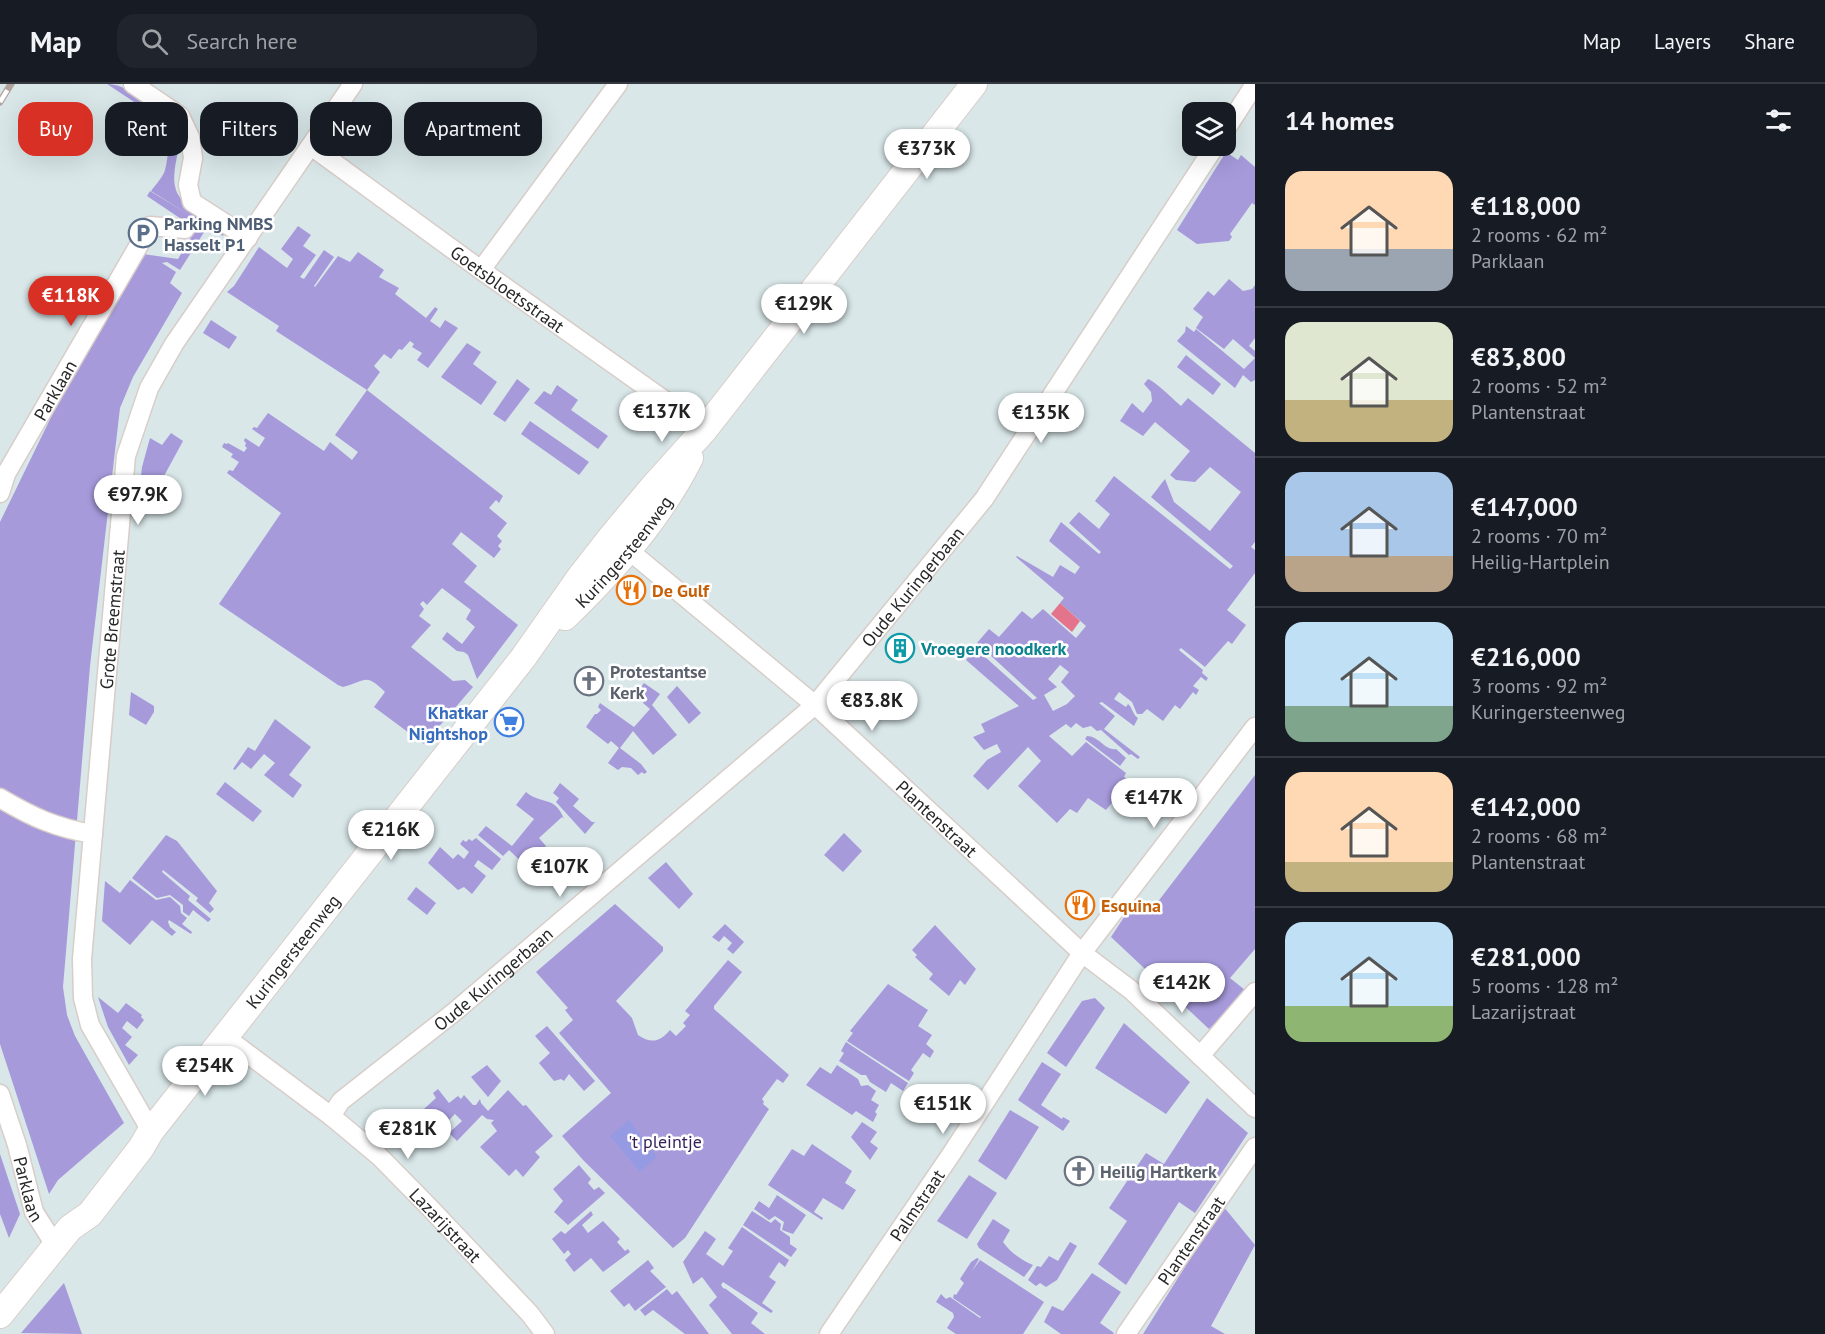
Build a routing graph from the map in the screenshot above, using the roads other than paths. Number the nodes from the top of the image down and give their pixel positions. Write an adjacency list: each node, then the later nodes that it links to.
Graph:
1 (133, 84): 12 (street)
2 (353, 84): 6 (street, Grote Breemstraat)
3 (618, 84): 13 (street)
4 (974, 84): 14 (main road, Kuringersteenweg)
5 (1255, 84): 7 (street)
6 (341, 102)
7 (1236, 113)
8 (310, 147): 12 (street, Grote Breemstraat)
9 (325, 156): 13 (street, Goetsbloetsstraat)
10 (1208, 156): 17 (street, Oude Kuringerbaan)
11 (185, 229): 15 (street, Parklaan)
12 (248, 238): 20 (street, Grote Breemstraat)
13 (481, 270): 14 (street, Goetsbloetsstraat)
14 (705, 429): 16 (main road, Kuringersteenweg)
15 (0, 493)
16 (620, 543): 17 (street, Plantenstraat); 23 (main road, Kuringersteenweg)
17 (815, 705): 21 (street, Plantenstraat); 27 (street, Oude Kuringerbaan)
18 (1255, 728): 21 (street, Palmstraat)
19 (0, 798): 20 (street)
20 (93, 834): 28 (street, Grote Breemstraat)
21 (1082, 953): 24 (street, Plantenstraat); 33 (street, Palmstraat)
22 (1255, 992): 24 (street)
23 (224, 1036): 27 (street, Lazarijstraat); 28 (main road, Kuringersteenweg)
24 (1200, 1056): 26 (street, Plantenstraat)
25 (0, 1094): 30 (street, Parklaan)
26 (1255, 1108)
27 (331, 1116): 32 (street, Lazarijstraat)
28 (150, 1131): 30 (main road, Kuringersteenweg)
29 (1255, 1147): 34 (street, Plantenstraat)
30 (62, 1237): 31 (main road, Kuringersteenweg)
31 (0, 1315)
32 (545, 1334)
33 (829, 1334)
34 (1126, 1334)

